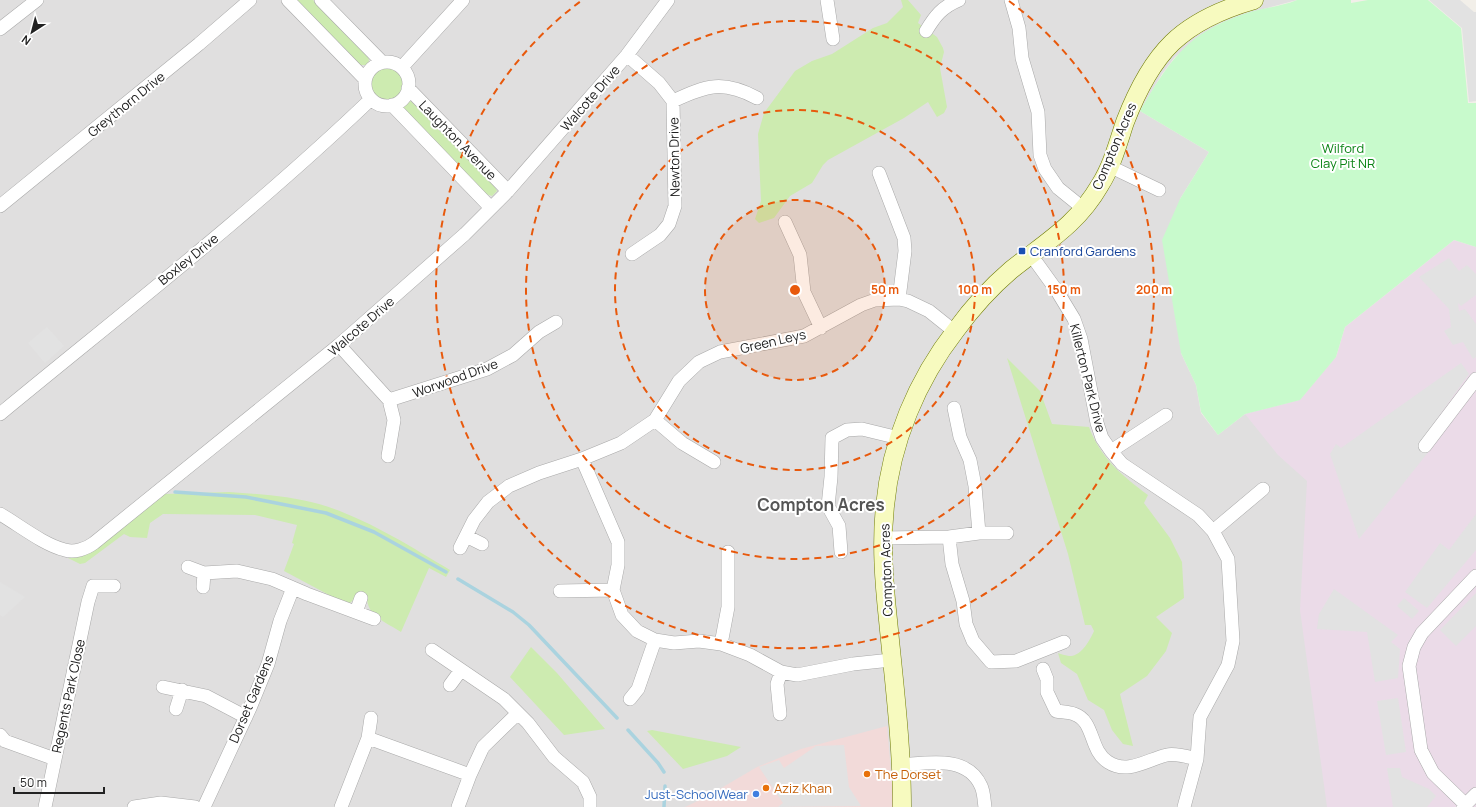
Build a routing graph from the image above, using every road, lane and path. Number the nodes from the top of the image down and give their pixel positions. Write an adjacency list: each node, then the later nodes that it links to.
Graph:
1 (36, 0): 12 (street)
2 (250, 0): 28 (street, Greythorn Drive)
3 (288, 0): 18 (street)
4 (321, 0): 16 (street)
5 (463, 0): 17 (street)
6 (668, 0): 15 (street, Walcote Drive)
7 (827, 0): 14 (street)
8 (959, 0): 13 (street)
9 (1011, 0): 30 (street)
10 (1254, 0): 11 (street, Compton Acres)
11 (1224, 4): 24 (street, Compton Acres)
12 (0, 29)
13 (926, 31)
14 (833, 39)
15 (627, 55): 22 (street, Newton Drive); 27 (street, Walcote Drive)
16 (382, 62): 17 (street); 18 (street)
17 (402, 67): 19 (street, Laughton Avenue)
18 (365, 79): 21 (street)
19 (408, 88): 23 (street, Laughton Avenue); 27 (street, Laughton Avenue)
20 (757, 98): 22 (street, Newton Drive)
21 (371, 99): 23 (street); 42 (street, Boxley Drive)
22 (673, 101): 32 (street, Newton Drive)
23 (392, 105): 29 (street, Laughton Avenue)
24 (1109, 166): 26 (street); 30 (street, Compton Acres)
25 (879, 173): 34 (street)
26 (1159, 190)
27 (508, 191): 29 (street, Walcote Drive)
28 (0, 206)
29 (491, 208): 38 (street, Walcote Drive)
30 (1084, 209): 33 (street, Compton Acres)
31 (785, 222): 36 (street)
32 (636, 246)
33 (1031, 255): 37 (street, Compton Acres); 47 (street, Killerton Park Drive)
34 (899, 299): 36 (street, Green Leys); 37 (street, Green Leys)
35 (556, 324): 40 (street, Worwood Drive)
36 (821, 328): 44 (street, Green Leys)
37 (954, 331): 45 (street, Compton Acres)
38 (339, 345): 40 (street); 52 (street, Walcote Drive)
39 (1476, 379): 46 (street)
40 (389, 400): 48 (street)
41 (954, 408): 55 (street)
42 (0, 414)
43 (1166, 415): 47 (street)
44 (655, 420): 49 (street, Green Leys); 50 (street)
45 (899, 438): 57 (street, Compton Acres); 60 (street)
46 (1425, 446)
47 (1111, 451): 53 (street, Killerton Park Drive)
48 (388, 456)
49 (582, 459): 58 (street, Green Leys); 67 (street)
50 (714, 462)
51 (1263, 489): 53 (street)
52 (0, 514)
53 (1213, 531): 92 (street, Killerton Park Drive)
54 (1007, 532): 55 (street)
55 (979, 533): 56 (street)
56 (949, 537): 57 (street); 73 (street)
57 (883, 538): 76 (street, Compton Acres)
58 (482, 544)
59 (728, 552): 74 (street)
60 (841, 552)
61 (188, 567): 62 (street)
62 (204, 573): 65 (street); 66 (street)
63 (1476, 576): 96 (street)
64 (114, 586): 91 (street, Regents Park Close)
65 (203, 587)
66 (293, 588): 70 (street); 87 (street, Dorset Gardens)
67 (613, 590): 68 (street); 72 (street)
68 (560, 591)
69 (361, 598): 70 (street)
70 (356, 612): 71 (street)
71 (374, 619)
72 (655, 640): 74 (street); 83 (street)
73 (1064, 642)
74 (721, 644): 79 (street)
75 (432, 650): 78 (street)
76 (892, 660): 79 (street); 93 (street, Compton Acres)
77 (1043, 669): 92 (street)
78 (461, 670): 80 (street); 85 (street)
79 (781, 672): 86 (street)
80 (450, 685)
81 (163, 687): 82 (street)
82 (182, 690): 84 (street); 87 (street)
83 (630, 699)
84 (176, 709)
85 (518, 713): 94 (street); 103 (street)
86 (780, 714)
87 (246, 718): 100 (street, Dorset Gardens)
88 (371, 718): 90 (street)
89 (0, 735): 91 (street)
90 (368, 738): 94 (street); 101 (street)
91 (55, 759): 97 (street, Regents Park Close)
92 (1197, 759): 106 (street, Killerton Park Drive)
93 (901, 765): 104 (street, Compton Acres); 105 (street)
94 (470, 775): 102 (street)
95 (1476, 794): 96 (street)
96 (1465, 806)
97 (45, 807)
98 (134, 807): 99 (street)
99 (195, 807)
100 (204, 807)
101 (341, 807)
102 (458, 807)
103 (590, 807)
104 (902, 807)
105 (985, 807)
106 (1184, 807)

